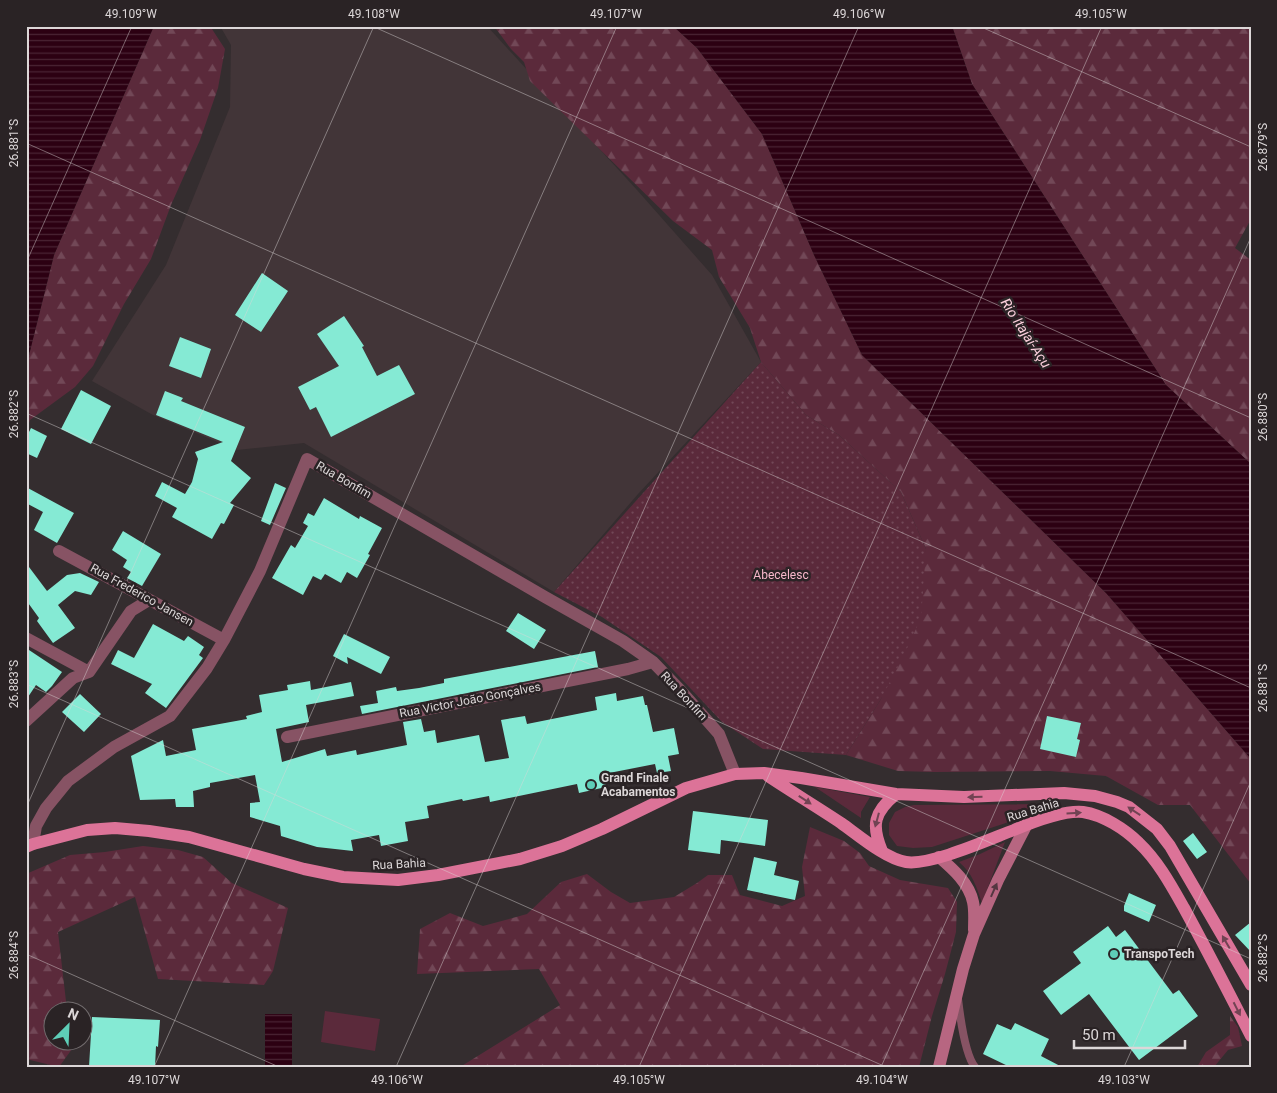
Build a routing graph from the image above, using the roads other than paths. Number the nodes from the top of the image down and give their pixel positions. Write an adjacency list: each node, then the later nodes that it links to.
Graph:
1 (59, 551): 2 (street, Rua Frederico Jansen)
2 (149, 600): 4 (street, Rua Frederico Jansen); 6 (street)
3 (26, 638): 6 (street)
4 (224, 640): 5 (street, Rua Bonfim); 13 (street, Rua Bonfim)
5 (653, 662): 8 (street, Rua Victor João Gonçalves); 10 (street, Rua Bonfim)
6 (89, 672): 7 (street)
7 (27, 720)
8 (287, 736)
9 (764, 773): 10 (main road, Rua Bahia); 11 (main road, Rua Bahia); 14 (main road, Rua Bahia, one-way to 14)
10 (735, 774): 13 (main road, Rua Bahia)
11 (896, 794): 14 (main road, one-way to 14); 17 (main road, Rua Bahia, one-way to 11)
12 (1027, 824): 15 (main road, Rua Bahia); 16 (street, one-way to 12); 19 (main road, Rua Bahia, one-way to 19)
13 (29, 846)
14 (882, 851): 15 (main road, Rua Bahia)
15 (940, 857): 16 (street)
16 (974, 934): 18 (street)
17 (1251, 985)
18 (957, 993): 20 (street); 21 (lane)
19 (1251, 1036)
20 (939, 1067)
21 (975, 1067)

